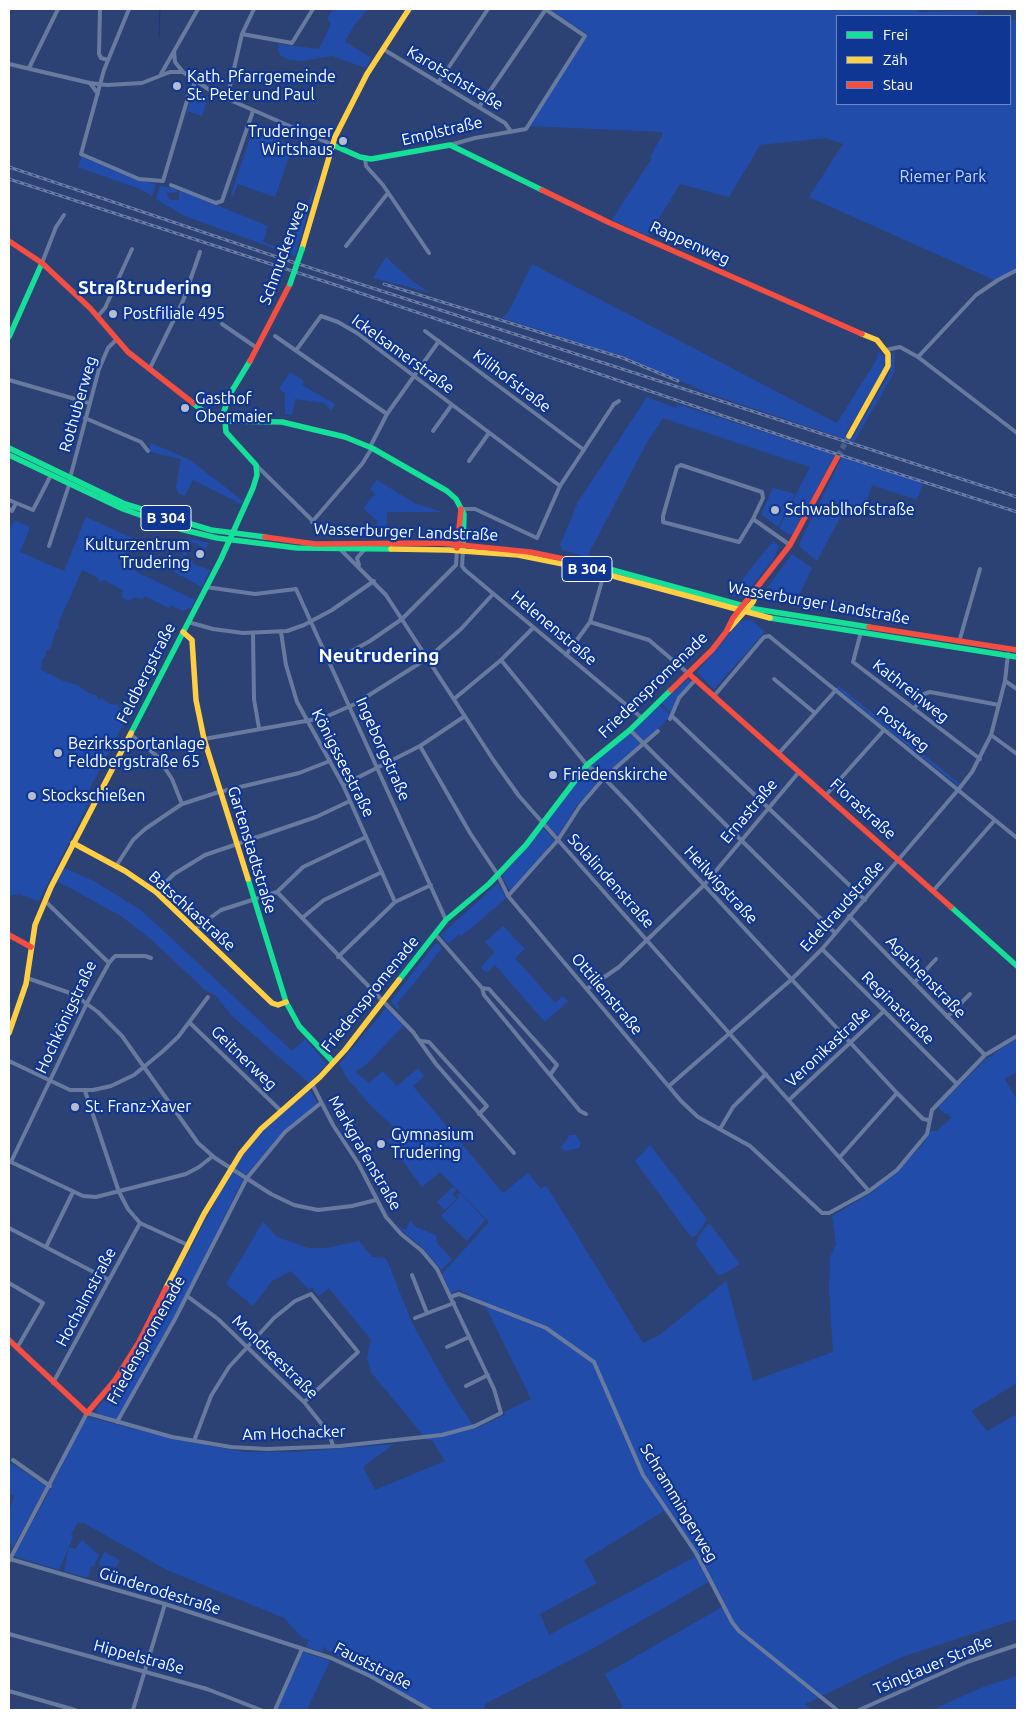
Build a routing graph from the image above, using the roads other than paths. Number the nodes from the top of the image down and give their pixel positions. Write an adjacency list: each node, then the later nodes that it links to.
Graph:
1 (58, 9): 15 (street)
2 (100, 9): 13 (street)
3 (130, 9): 13 (street)
4 (198, 9): 12 (street)
5 (254, 9): 10 (street)
6 (312, 9): 10 (street)
7 (409, 9): 11 (street, Schmuckerweg)
8 (488, 9): 20 (street)
9 (545, 9): 24 (street); 26 (street, Emplstraße)
10 (242, 34): 23 (street)
11 (383, 49): 20 (street, Karotschstraße); 27 (street, Schmuckerweg)
12 (174, 51): 16 (street); 17 (street)
13 (108, 60): 21 (street)
14 (9, 64): 15 (street)
15 (29, 68): 19 (street)
16 (183, 72): 17 (street); 18 (street)
17 (160, 74): 21 (street)
18 (196, 81): 22 (street); 23 (street)
19 (90, 83): 21 (street); 22 (street)
20 (438, 83): 24 (street, Karotschstraße)
21 (101, 85): 22 (street)
22 (98, 94)
23 (228, 99): 25 (street)
24 (479, 108): 26 (street, Karotschstraße)
25 (253, 111): 27 (street); 30 (street)
26 (510, 130): 28 (street, Emplstraße)
27 (333, 145): 29 (street); 47 (street, Schmuckerweg, bridge)
28 (450, 145): 29 (street, Emplstraße); 49 (street, Rappenweg)
29 (365, 158): 31 (street)
30 (171, 185)
31 (388, 193): 34 (street); 37 (street)
32 (64, 215): 38 (street)
33 (9, 241): 38 (street)
34 (346, 246)
35 (132, 249): 40 (street)
36 (200, 252): 51 (street)
37 (429, 253)
38 (42, 263): 40 (street); 44 (street)
39 (1017, 270): 50 (street)
40 (98, 316): 45 (street)
41 (222, 324): 47 (street)
42 (425, 331): 46 (street, Kilihofstraße)
43 (275, 336): 48 (street)
44 (9, 337)
45 (117, 339): 51 (street); 55 (street, Rothuberweg)
46 (438, 341): 52 (street); 66 (street, Kilihofstraße)
47 (257, 348): 59 (street, Schmuckerweg)
48 (297, 349): 52 (street, Ickelsamerstraße); 57 (street)
49 (886, 350): 50 (street); 63 (street)
50 (918, 356): 61 (street)
51 (150, 368): 59 (street)
52 (413, 377): 56 (street, Ickelsamerstraße); 57 (street)
53 (9, 380): 55 (street)
54 (619, 401): 66 (street)
55 (89, 403): 58 (street, Rothuberweg)
56 (451, 406): 60 (street, Ickelsamerstraße); 62 (street, Ickelsamerstraße)
57 (387, 414): 65 (street)
58 (85, 418): 67 (street); 73 (street, Rothuberweg)
59 (224, 421): 65 (street); 71 (street)
60 (433, 431)
61 (1017, 432)
62 (489, 434): 70 (street); 74 (street, Ickelsamerstraße)
63 (849, 436)
64 (9, 448): 73 (street, Wasserburger Landstraße / B 304)
65 (371, 448): 78 (street); 80 (street)
66 (584, 450): 74 (street)
67 (148, 451)
68 (9, 455): 72 (street, Wasserburger Landstraße / B 304)
69 (838, 456): 84 (street)
70 (469, 462)
71 (256, 465): 80 (street); 82 (street, Feldbergstraße)
72 (51, 475): 73 (street, Wasserburger Landstraße / B 304); 76 (street)
73 (69, 482): 82 (street, Wasserburger Landstraße / B 304); 83 (street, Wasserburger Landstraße / B 304); 85 (street, Rothuberweg)
74 (560, 486): 78 (street)
75 (9, 500): 76 (street)
76 (16, 503): 77 (street)
77 (9, 509)
78 (461, 509): 86 (street)
79 (753, 519): 79 (street); 84 (street)
80 (312, 522): 81 (street)
81 (325, 533)
82 (232, 534): 83 (street, Feldbergstraße); 86 (street, Wasserburger Landstraße / B 304)
83 (229, 540): 87 (street, Wasserburger Landstraße / B 304); 93 (street, Feldbergstraße)
84 (790, 545): 95 (street)
85 (49, 546)
86 (460, 547): 88 (street, Wasserburger Landstraße / B 304); 91 (street, Wasserburger Landstraße / B 304); 94 (street, Helenenstraße); 95 (street, Wasserburger Landstraße / B 304); 96 (street)
87 (340, 549): 88 (street, Wasserburger Landstraße / B 304); 89 (street, Solalindenstraße)
88 (365, 549): 89 (street)
89 (360, 567): 92 (street, Solalindenstraße)
90 (980, 569): 105 (street)
91 (604, 574): 95 (street, Wasserburger Landstraße / B 304); 99 (street)
92 (374, 581): 96 (street, Solalindenstraße); 97 (street)
93 (206, 587): 97 (street, Ingeborgstraße); 98 (street, Feldbergstraße)
94 (493, 594): 100 (street, Helenenstraße); 110 (street)
95 (743, 609): 103 (street, Wasserburger Landstraße / B 304); 105 (street, Wasserburger Landstraße / B 304); 113 (street, Friedenspromenade)
96 (402, 619): 110 (street, Solalindenstraße); 112 (street)
97 (311, 621): 102 (street); 112 (street, Ingeborgstraße)
98 (188, 622): 101 (street, Feldbergstraße); 104 (street)
99 (590, 622): 108 (street); 113 (street)
100 (534, 628): 108 (street, Helenenstraße); 111 (street)
101 (183, 632): 132 (street, Feldbergstraße); 134 (street, Gartenstadtstraße)
102 (281, 632): 104 (street); 127 (street, Königsseestraße)
103 (861, 632): 105 (street, Wasserburger Landstraße / B 304); 123 (street, Kathreinweg)
104 (253, 634): 128 (street)
105 (959, 644): 106 (street, Wasserburger Landstraße / B 304); 107 (street, Wasserburger Landstraße / B 304)
106 (1017, 650)
107 (1008, 654): 109 (street, Wasserburger Landstraße / B 304); 116 (street, Edeltraudstraße)
108 (566, 655): 126 (street, Helenenstraße)
109 (1017, 657)
110 (428, 658): 120 (street, Solalindenstraße); 122 (street)
111 (502, 660): 120 (street); 141 (street, Heilwigstraße)
112 (330, 663): 122 (street, Ingeborgstraße)
113 (689, 674): 114 (street, Florastraße); 126 (street, Friedenspromenade)
114 (696, 679): 119 (street, Florastraße); 151 (street, Friedenspromenade)
115 (774, 679): 124 (street)
116 (1005, 681): 117 (street); 121 (street, Edeltraudstraße)
117 (1017, 689)
118 (836, 690): 119 (street, Postweg); 124 (street); 130 (street, Postweg)
119 (714, 696): 137 (street, Florastraße)
120 (454, 699): 125 (street, Solalindenstraße)
121 (999, 705): 123 (street); 133 (street, Edeltraudstraße)
122 (350, 706): 127 (street); 142 (street, Ingeborgstraße)
123 (914, 709): 139 (street, Kathreinweg)
124 (815, 713): 137 (street)
125 (465, 716): 136 (street); 153 (street, Solalindenstraße)
126 (642, 718): 129 (street, Friedenspromenade)
127 (307, 720): 128 (street); 140 (street, Königsseestraße)
128 (259, 728): 134 (street)
129 (630, 730): 135 (street); 141 (street, Friedenspromenade)
130 (884, 730): 146 (street, Postweg); 148 (street)
131 (658, 731): 135 (street)
132 (130, 734): 150 (street); 158 (street, Feldbergstraße)
133 (991, 735): 138 (street); 139 (street, Edeltraudstraße)
134 (204, 739): 147 (street, Gartenstadtstraße)
135 (644, 743): 144 (street); 156 (street)
136 (420, 746): 142 (street); 163 (street, Ottilienstraße)
137 (779, 753): 143 (street, Florastraße)
138 (1017, 754)
139 (980, 759): 146 (street, Edeltraudstraße)
140 (330, 761): 145 (street, Königsseestraße); 147 (street)
141 (587, 765): 144 (street, Heilwigstraße); 153 (street, Friedenspromenade)
142 (378, 769): 145 (street); 164 (street, Ingeborgstraße)
143 (800, 771): 148 (street, Florastraße); 151 (street, Ernastraße)
144 (604, 778): 157 (street); 165 (street, Heilwigstraße)
145 (343, 785): 149 (street, Königsseestraße)
146 (958, 790): 152 (street, Postweg); 160 (street, Edeltraudstraße)
147 (220, 792): 150 (street); 159 (street, Gartenstadtstraße)
148 (826, 795): 160 (street, Florastraße)
149 (350, 801): 154 (street, Königsseestraße); 159 (street)
150 (182, 804): 161 (street)
151 (768, 808): 156 (street, Ernastraße); 171 (street)
152 (995, 820): 155 (street, Postweg); 166 (street)
153 (543, 823): 157 (street, Solalindenstraße); 163 (street, Friedenspromenade)
154 (366, 837): 162 (street, Königsseestraße); 168 (street)
155 (1017, 838)
156 (742, 839): 165 (street, Ernastraße); 178 (street)
157 (558, 840): 169 (street); 181 (street, Solalindenstraße)
158 (73, 843): 161 (street, Batschkastraße); 172 (street, Feldbergstraße)
159 (235, 844): 167 (street); 170 (street, Gartenstadtstraße)
160 (898, 859): 166 (street, Florastraße); 171 (street, Edeltraudstraße)
161 (116, 866): 167 (street, Batschkastraße)
162 (382, 872): 173 (street, Königsseestraße); 175 (street)
163 (498, 875): 169 (street, Ottilienstraße); 176 (street, Friedenspromenade)
164 (431, 885): 173 (street); 176 (street, Ingeborgstraße)
165 (704, 885): 181 (street, Ernastraße); 190 (street, Heilwigstraße)
166 (933, 891): 188 (street, Florastraße)
167 (156, 892): 177 (street, Batschkastraße)
168 (277, 892): 170 (street); 175 (street)
169 (508, 896): 193 (street, Ottilienstraße)
170 (253, 899): 177 (street); 196 (street, Gartenstadtstraße)
171 (865, 900): 174 (street, Edeltraudstraße)
172 (45, 901): 182 (street, Feldbergstraße); 187 (street, Hochkönigstraße)
173 (395, 902): 184 (street)
174 (850, 916): 178 (street, Edeltraudstraße); 191 (street, Agathenstraße)
175 (302, 918): 184 (street)
176 (446, 920): 179 (street, Friedenspromenade)
177 (195, 929): 196 (street, Batschkastraße)
178 (835, 933): 183 (street, Edeltraudstraße)
179 (435, 934): 192 (street); 197 (street, Friedenspromenade)
180 (9, 935): 182 (street)
181 (646, 940): 193 (street, Ernastraße); 204 (street, Solalindenstraße)
182 (30, 947): 189 (street, Feldbergstraße)
183 (822, 949): 190 (street, Edeltraudstraße); 199 (street, Reginastraße)
184 (338, 957): 197 (street)
185 (151, 958): 187 (street)
186 (936, 959): 191 (street)
187 (108, 963): 198 (street, Hochkönigstraße)
188 (1017, 966)
189 (27, 978): 198 (street); 200 (street, Feldbergstraße)
190 (792, 979): 204 (street, Edeltraudstraße); 208 (street, Heilwigstraße)
191 (914, 983): 201 (street, Agathenstraße)
192 (482, 988): 206 (street); 209 (street)
193 (587, 989): 220 (street, Ottilienstraße)
194 (970, 994): 201 (street)
195 (208, 997): 202 (street)
196 (286, 1002): 212 (street, Gartenstadtstraße)
197 (384, 1002): 207 (street); 212 (street, Friedenspromenade)
198 (87, 1003): 213 (street); 216 (street, Hochkönigstraße)
199 (884, 1012): 208 (street, Veronikastraße); 219 (street, Reginastraße)
200 (12, 1018): 203 (street, Feldbergstraße)
201 (947, 1018): 210 (street, Agathenstraße)
202 (190, 1023): 213 (street); 226 (street, Geitnerweg)
203 (9, 1033)
204 (730, 1034): 214 (street, Solalindenstraße); 220 (street, Edeltraudstraße)
205 (1017, 1036): 210 (street)
206 (533, 1038): 209 (street); 215 (street)
207 (421, 1041): 217 (street); 221 (street)
208 (851, 1043): 223 (street, Heilwigstraße); 224 (street, Veronikastraße)
209 (525, 1045): 215 (street)
210 (985, 1056): 219 (street)
211 (9, 1061): 216 (street)
212 (333, 1062): 218 (street, Friedenspromenade)
213 (144, 1067): 222 (street); 232 (street)
214 (766, 1074): 224 (street, Solalindenstraße); 230 (street)
215 (550, 1075): 228 (street)
216 (50, 1081): 222 (street); 234 (street, Hochkönigstraße)
217 (466, 1083): 221 (street); 227 (street)
218 (312, 1084): 225 (street, Markgrafenstraße); 226 (street, Friedenspromenade)
219 (957, 1084): 229 (street)
220 (668, 1086): 230 (street, Ottilienstraße)
221 (458, 1090): 227 (street)
222 (85, 1091): 238 (street)
223 (897, 1092): 229 (street, Heilwigstraße); 233 (street)
224 (789, 1100): 233 (street, Solalindenstraße)
225 (321, 1103): 236 (street, Friedenspromenade); 240 (street, Markgrafenstraße)
226 (281, 1111): 235 (street, Friedenspromenade)
227 (479, 1114): 231 (street)
228 (586, 1114)
229 (928, 1120): 239 (street)
230 (720, 1129): 239 (street, Ottilienstraße)
231 (514, 1153)
232 (213, 1156): 235 (street); 238 (street)
233 (840, 1157): 239 (street, Solalindenstraße)
234 (10, 1162): 237 (street)
235 (230, 1168): 236 (street); 243 (street, Friedenspromenade)
236 (247, 1178): 240 (street); 248 (street, Friedenspromenade)
237 (73, 1192): 238 (street); 244 (street)
238 (119, 1192): 241 (street)
239 (869, 1192)
240 (376, 1200): 249 (street, Markgrafenstraße)
241 (140, 1223): 243 (street); 246 (street, Hochalmstraße)
242 (9, 1228): 244 (street)
243 (188, 1245): 262 (street, Friedenspromenade)
244 (46, 1247): 246 (street)
245 (412, 1275): 251 (street)
246 (109, 1280): 259 (street, Hochalmstraße)
247 (9, 1283): 257 (street)
248 (187, 1296): 255 (street, Mondseestraße); 264 (street, Friedenspromenade)
249 (450, 1297): 250 (street, Markgrafenstraße); 281 (street, Schrammingerweg)
250 (454, 1303): 251 (street); 253 (street, Markgrafenstraße)
251 (428, 1313): 252 (street)
252 (416, 1318)
253 (469, 1337): 256 (street); 258 (street, Markgrafenstraße)
254 (9, 1340): 257 (street)
255 (247, 1346): 261 (street, Mondseestraße); 261 (street); 265 (street)
256 (447, 1347)
257 (17, 1348): 259 (street)
258 (488, 1375): 260 (street); 263 (street, Markgrafenstraße)
259 (53, 1383): 262 (street)
260 (466, 1386)
261 (304, 1402): 266 (street, Mondseestraße)
262 (87, 1413): 264 (street, Am Hochacker); 268 (street)
263 (502, 1413): 266 (street, Am Hochacker)
264 (117, 1422): 265 (street, Am Hochacker)
265 (194, 1441): 266 (street, Am Hochacker)
266 (333, 1446)
267 (13, 1460): 268 (street)
268 (50, 1486): 269 (street)
269 (10, 1560): 270 (street, Günderodestraße)
270 (165, 1604): 273 (street, Günderodestraße); 274 (street)
271 (9, 1634): 274 (street, Hippelstraße)
272 (1017, 1645): 282 (street, Tsingtauer Straße)
273 (302, 1649): 279 (street); 280 (street, Fauststraße)
274 (144, 1673): 277 (street); 278 (street, Hippelstraße)
275 (9, 1691): 276 (street)
276 (75, 1710)
277 (133, 1710)
278 (261, 1710)
279 (275, 1710)
280 (430, 1710)
281 (837, 1710)
282 (859, 1710)

